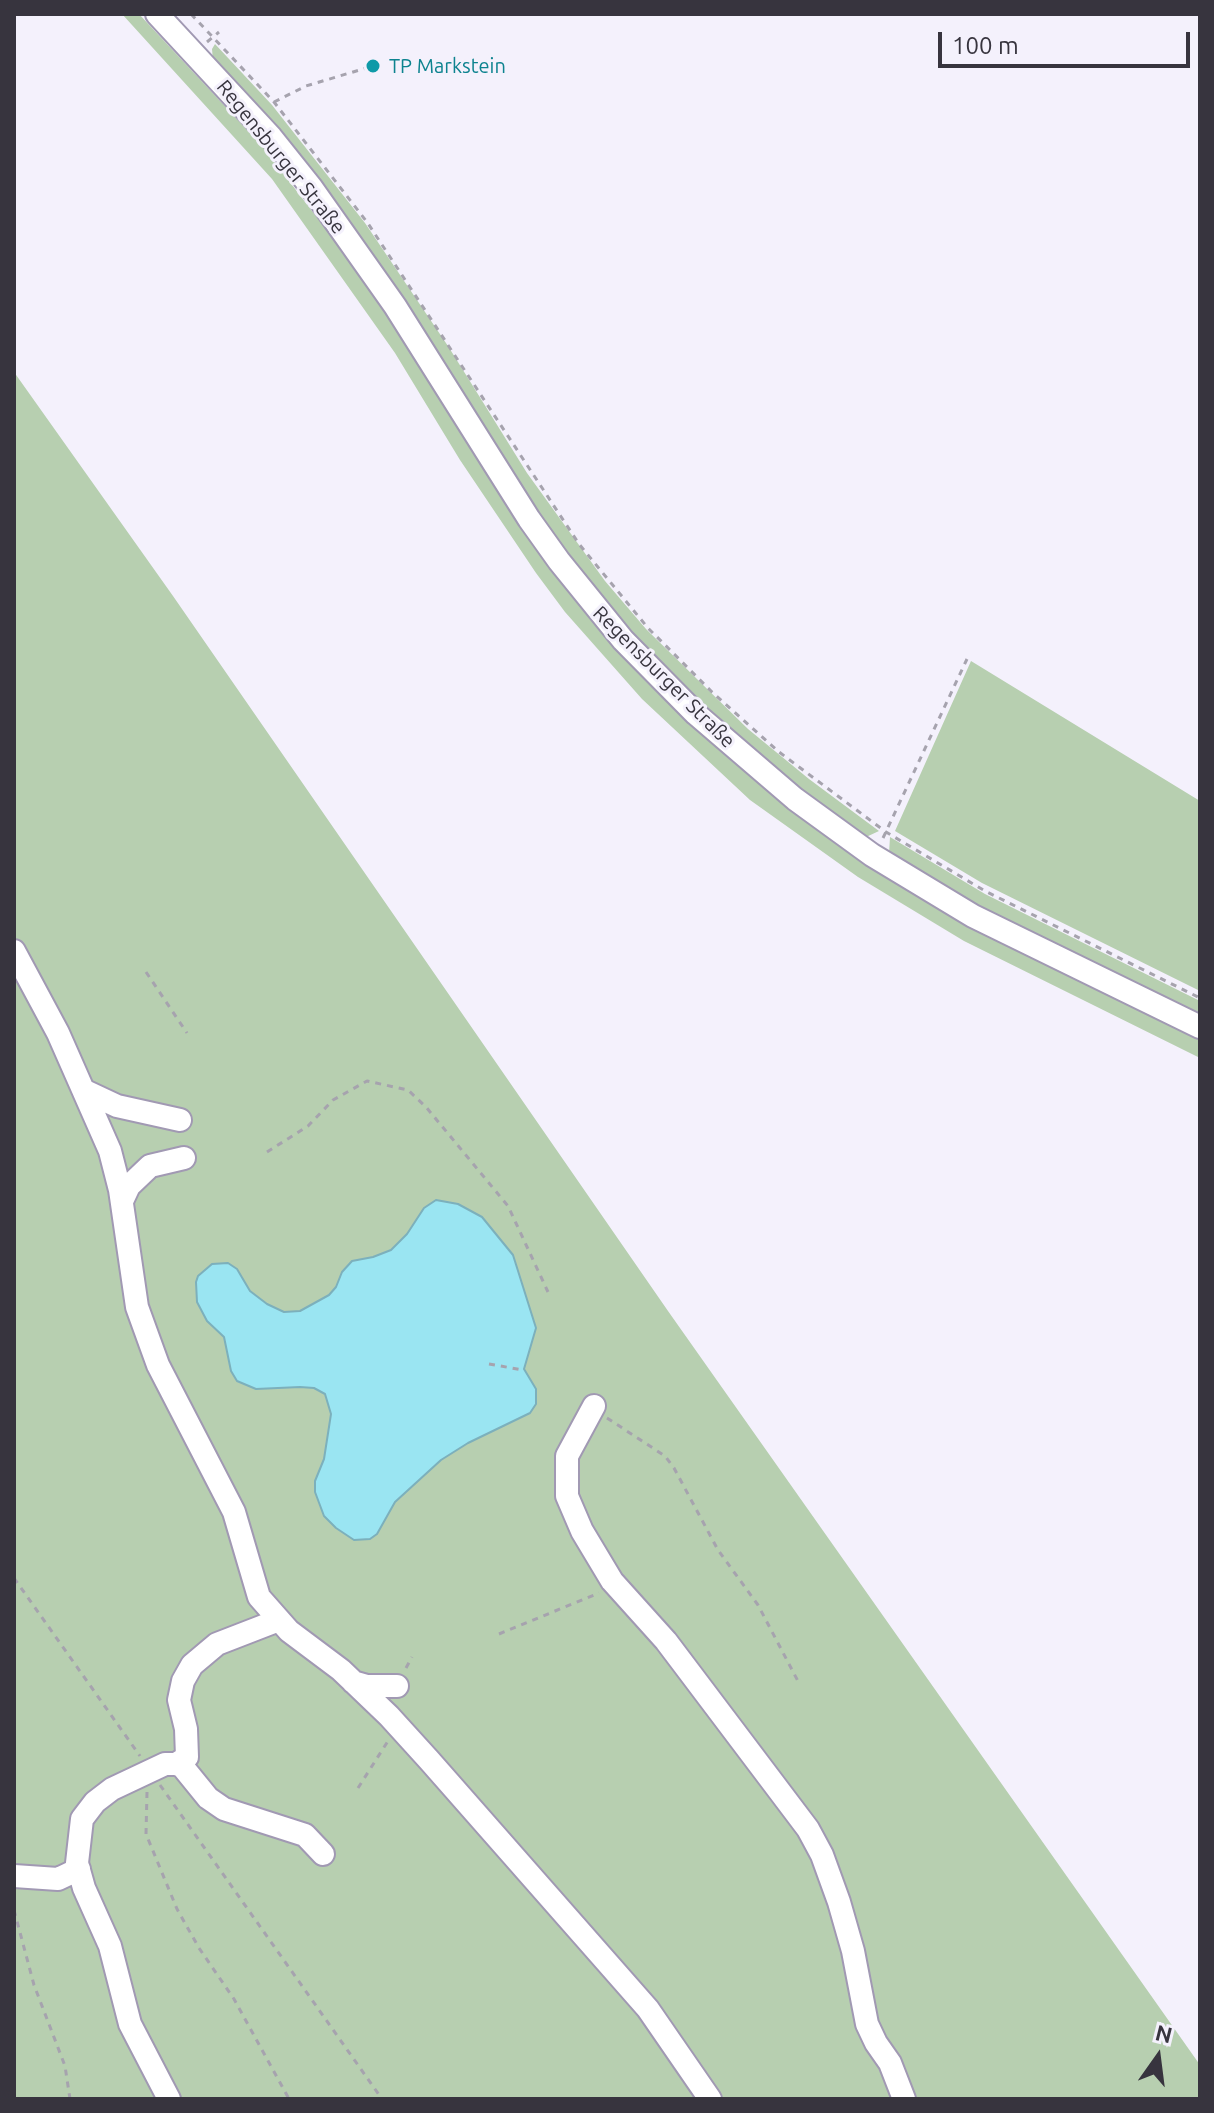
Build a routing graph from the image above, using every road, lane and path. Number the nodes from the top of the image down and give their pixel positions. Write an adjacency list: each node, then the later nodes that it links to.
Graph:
1 (157, 14): 10 (street, Regensburger Straße)
2 (191, 14): 4 (path)
3 (373, 66): 4 (path)
4 (274, 102): 9 (path)
5 (967, 659): 6 (path)
6 (889, 826)
7 (14, 951): 12 (street)
8 (146, 972): 11 (path)
9 (1200, 998)
10 (1200, 1027)
11 (187, 1033)
12 (85, 1091): 13 (street); 16 (street)
13 (180, 1120)
14 (267, 1152): 17 (path)
15 (184, 1158): 16 (street)
16 (122, 1201): 23 (street)
17 (548, 1292)
18 (489, 1364): 19 (path)
19 (523, 1370)
20 (594, 1406): 22 (street); 26 (path)
21 (14, 1578): 28 (path)
22 (615, 1584): 24 (path); 41 (street)
23 (279, 1620): 25 (street); 29 (street)
24 (499, 1634)
25 (353, 1682): 27 (street); 40 (street)
26 (800, 1685)
27 (397, 1686)
28 (141, 1759)
29 (176, 1764): 32 (street); 33 (street)
30 (148, 1778): 38 (path)
31 (160, 1784): 39 (path)
32 (323, 1854)
33 (79, 1869): 34 (street); 36 (street)
34 (14, 1876)
35 (14, 1910): 37 (path)
36 (161, 2095)
37 (70, 2099)
38 (289, 2099)
39 (382, 2099)
40 (710, 2099)
41 (904, 2099)

